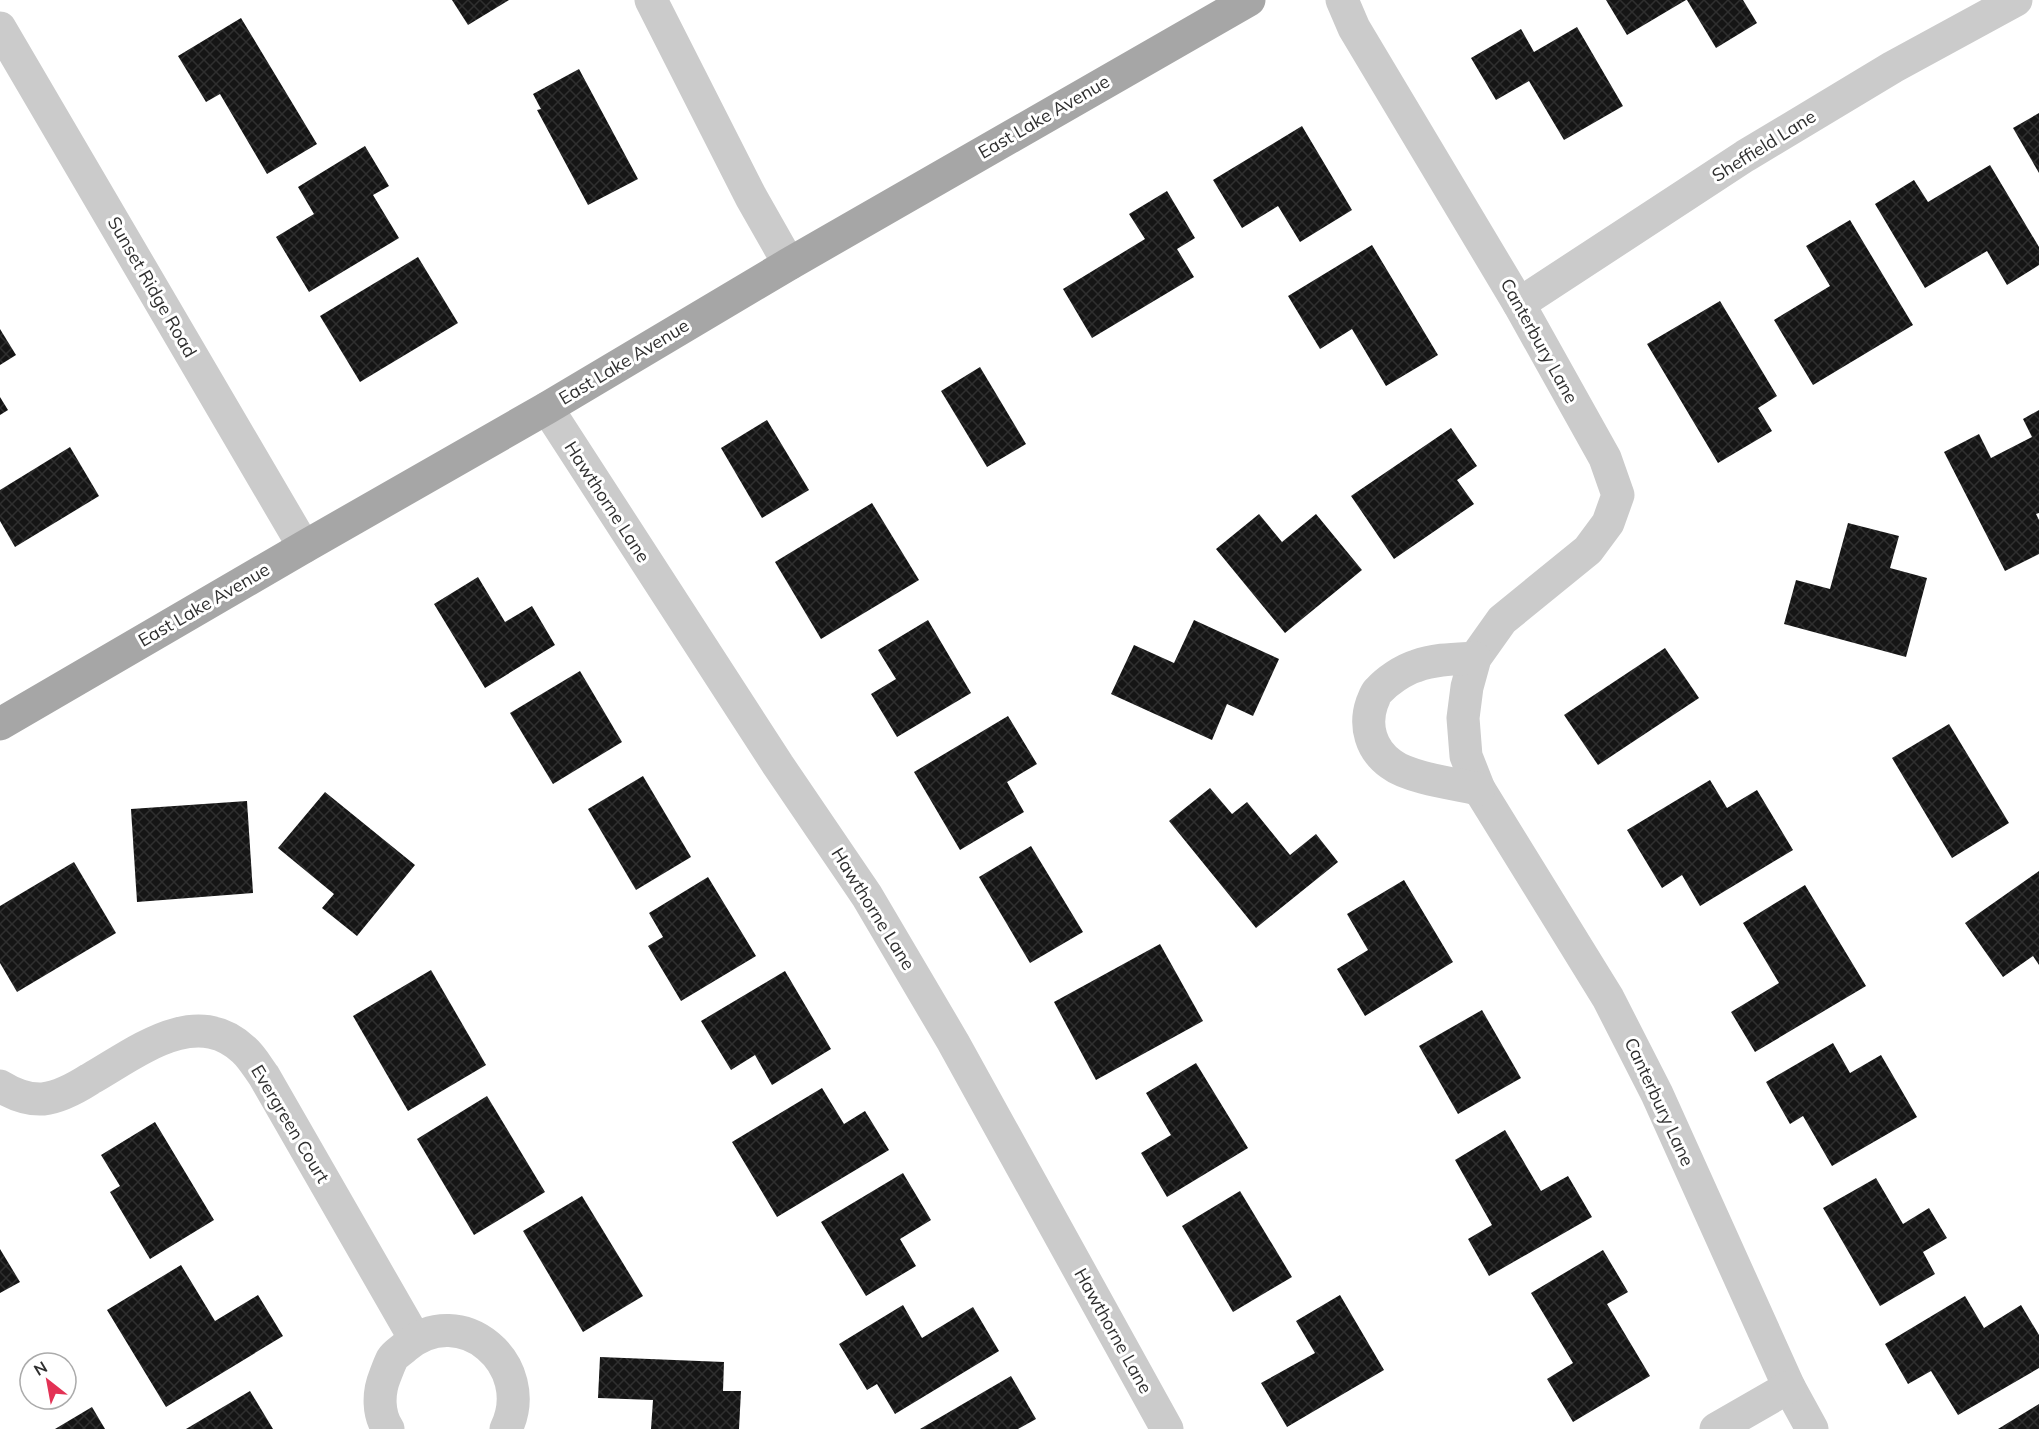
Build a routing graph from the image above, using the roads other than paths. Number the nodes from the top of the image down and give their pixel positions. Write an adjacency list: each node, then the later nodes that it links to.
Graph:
1 (651, 0): 6 (street)
2 (1249, 0): 6 (main road, East Lake Avenue)
3 (1342, 0): 7 (street, Canterbury Lane)
4 (2016, 0): 7 (street, Sheffield Lane)
5 (0, 28): 9 (street, Sunset Ridge Road)
6 (789, 264): 8 (main road, East Lake Avenue)
7 (1519, 304): 10 (street, Canterbury Lane)
8 (547, 408): 9 (main road, East Lake Avenue); 18 (street, Hawthorne Lane)
9 (304, 547): 11 (main road, East Lake Avenue)
10 (1475, 658): 12 (street, Canterbury Lane); 12 (street)
11 (0, 724)
12 (1479, 789): 15 (street, Canterbury Lane)
13 (0, 1086): 14 (street, Evergreen Court)
14 (415, 1339): 16 (street); 17 (street)
15 (1789, 1387): 19 (street); 20 (street, Canterbury Lane)
16 (388, 1429)
17 (506, 1429)
18 (1167, 1429)
19 (1716, 1429)
20 (1812, 1429)

